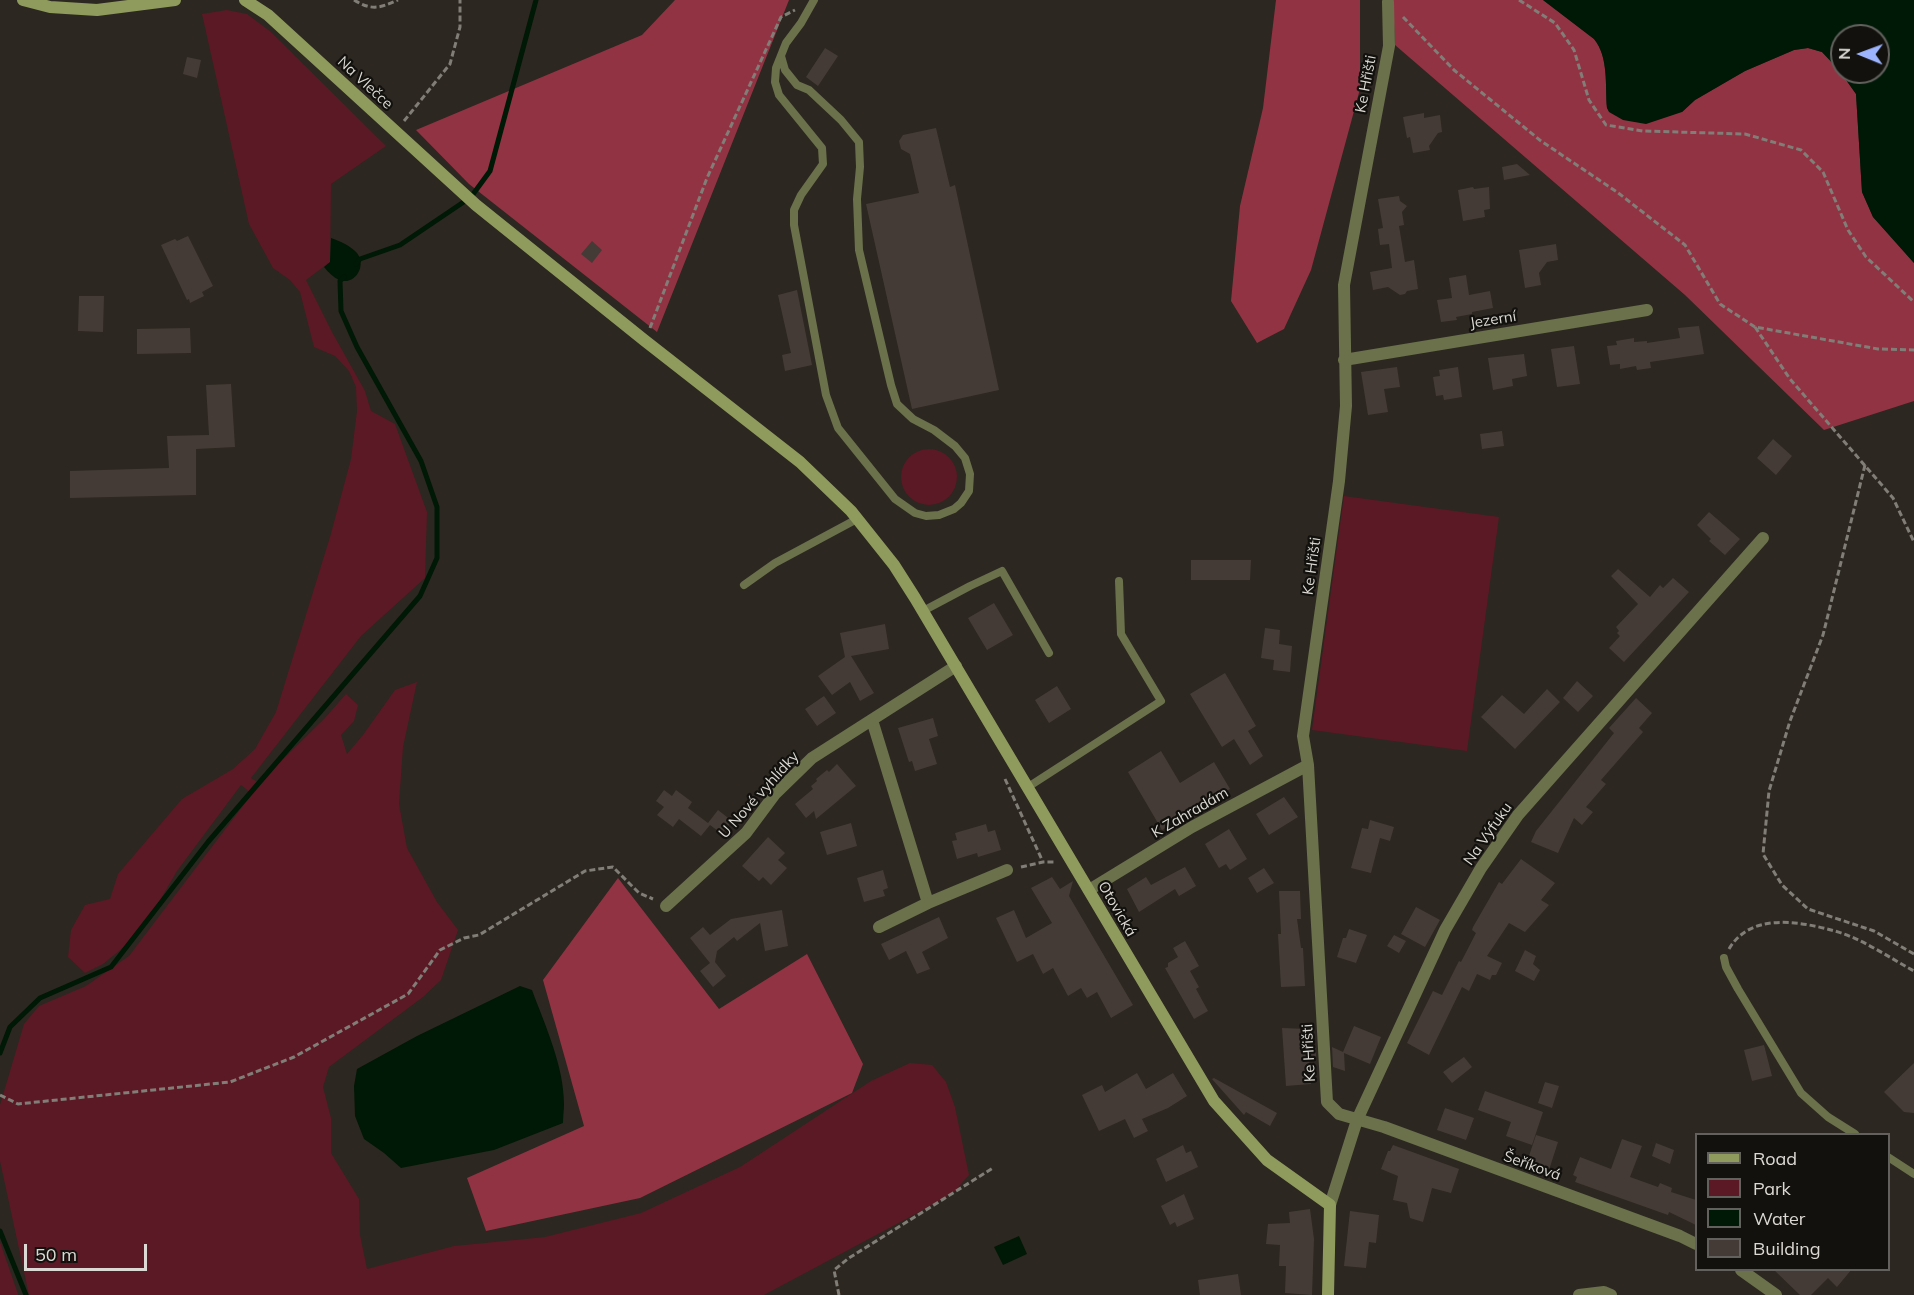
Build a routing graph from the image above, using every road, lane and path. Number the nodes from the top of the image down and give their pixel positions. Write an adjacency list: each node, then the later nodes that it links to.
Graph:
1 (23, 0): 2 (street)
2 (176, 0)
3 (245, 0): 12 (street, Na Vlečce)
4 (354, 0): 5 (path)
5 (398, 0)
6 (460, 0): 12 (path)
7 (814, 0): 11 (lane)
8 (1519, 0): 13 (path)
9 (1388, 2): 15 (path); 18 (street, Ke Hřišti)
10 (798, 9): 16 (path)
11 (781, 56): 11 (lane)
12 (396, 132): 16 (street, Na Vlečce)
13 (1914, 302)
14 (1647, 310): 18 (street, Jezerní)
15 (1755, 327): 17 (path); 19 (path)
16 (644, 340): 20 (street, Otovická)
17 (1914, 350)
18 (1344, 360): 29 (street, Ke Hřišti)
19 (1864, 465): 22 (path); 37 (path)
20 (857, 519): 24 (lane); 25 (street, Otovická)
21 (1763, 538): 41 (street, Na Výfuku)
22 (1914, 542)
23 (1119, 581): 31 (lane)
24 (744, 585)
25 (923, 611): 26 (lane); 27 (street, Otovická)
26 (1049, 653)
27 (956, 666): 28 (street, U Nové vyhlídky); 31 (street, Otovická)
28 (872, 720): 34 (street); 35 (street, U Nové vyhlídky)
29 (1308, 765): 33 (street, K Zahradám); 41 (street, Ke Hřišti)
30 (1004, 778): 32 (path)
31 (1028, 786): 33 (street, Otovická)
32 (1007, 870): 34 (street)
33 (1089, 890): 46 (street, Otovická)
34 (928, 903): 36 (street)
35 (666, 906): 40 (path)
36 (879, 927)
37 (1914, 954)
38 (1724, 958): 39 (path); 42 (lane)
39 (1914, 971)
40 (0, 1095)
41 (1357, 1120): 46 (street, Na Výfuku); 47 (street, Šeříková)
42 (1853, 1133)
43 (1890, 1158): 45 (lane)
44 (993, 1168): 49 (path)
45 (1914, 1174)
46 (1330, 1205): 50 (street)
47 (1695, 1244)
48 (1744, 1271): 53 (street)
49 (839, 1295)
50 (1328, 1295)
51 (1579, 1295): 52 (street)
52 (1611, 1295)
53 (1776, 1295)

